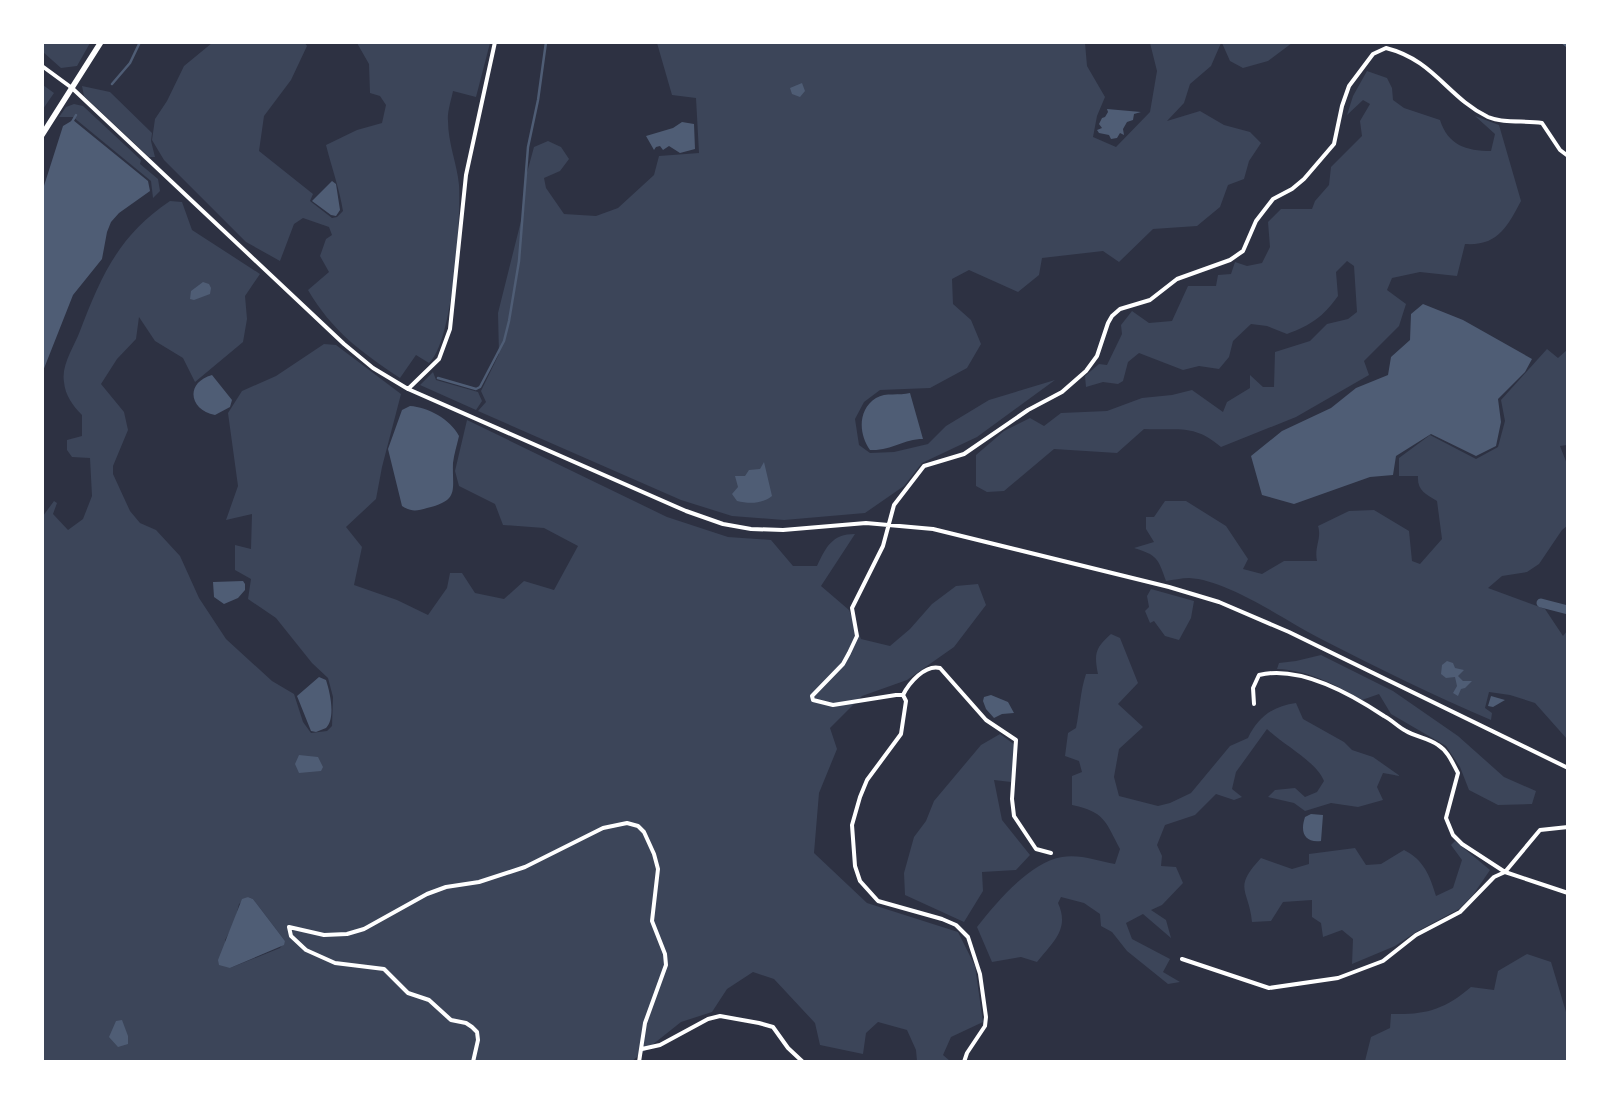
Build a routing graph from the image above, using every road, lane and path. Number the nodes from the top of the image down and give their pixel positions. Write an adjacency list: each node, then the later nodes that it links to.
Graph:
1 (101, 42): 4 (main road)
2 (495, 42): 7 (street)
3 (42, 66): 4 (street)
4 (72, 88): 5 (main road); 7 (street)
5 (42, 135)
6 (1568, 156): 8 (street)
7 (408, 389): 8 (street)
8 (888, 524): 9 (street); 11 (street)
9 (903, 695): 13 (street); 21 (street)
10 (1254, 704): 14 (street)
11 (1568, 768)
12 (1568, 828): 14 (street)
13 (1051, 852)
14 (1505, 872): 15 (street); 16 (street)
15 (1568, 893)
16 (1182, 959)
17 (642, 1049): 18 (street); 19 (street); 20 (street)
18 (473, 1062)
19 (638, 1062)
20 (803, 1062)
21 (964, 1062)

